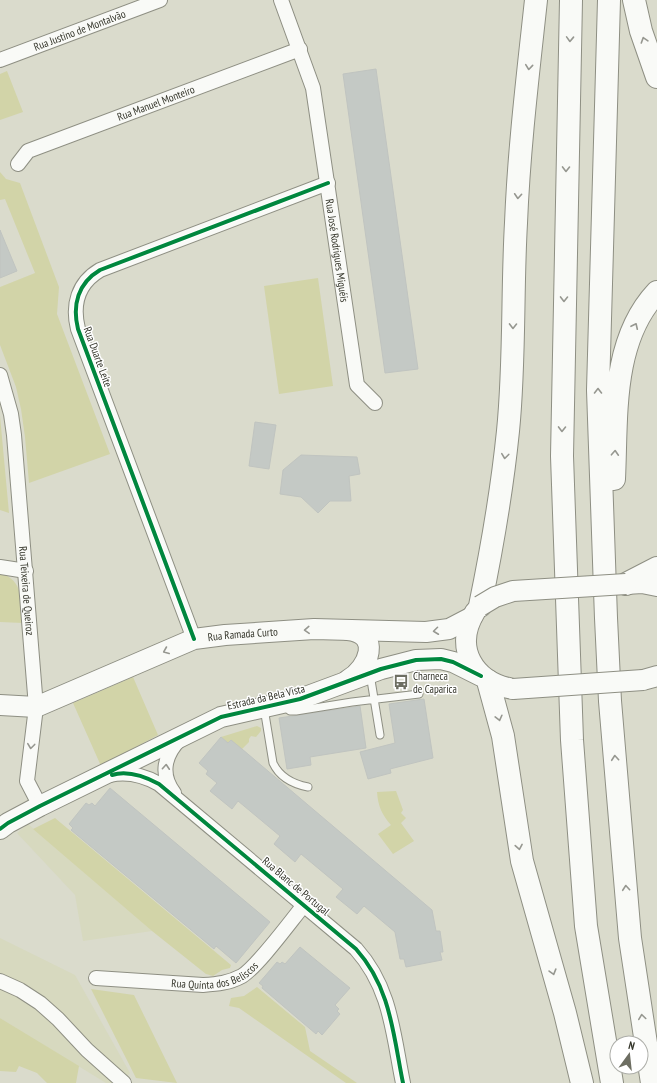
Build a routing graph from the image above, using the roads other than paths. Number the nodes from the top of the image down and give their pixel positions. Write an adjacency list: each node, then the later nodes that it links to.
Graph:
1 (160, 0): 8 (street, Rua Justino de Montalvão)
2 (282, 0): 7 (street, Rua José Rodrigues Miguéis)
3 (536, 0): 20 (highway, one-way to 20)
4 (571, 0): 46 (highway, one-way to 46)
5 (609, 0): 21 (highway, one-way to 5)
6 (634, 0): 9 (highway, one-way to 6)
7 (300, 49): 10 (street, Rua Manuel Monteiro); 11 (street, Rua José Rodrigues Miguéis)
8 (0, 60)
9 (657, 77)
10 (18, 164)
11 (328, 183): 14 (street, Rua José Rodrigues Miguéis); 23 (street, Rua Duarte Leite)
12 (657, 292): 21 (highway, one-way to 12)
13 (0, 375): 17 (street, Rua Teixeira de Queiroz)
14 (376, 403)
15 (0, 567): 17 (street)
16 (657, 568): 18 (highway)
17 (26, 572): 32 (street, Rua Teixeira de Queiroz)
18 (626, 584): 19 (street, Rua Ramada Curto); 20 (street, Rua Ramada Curto, bridge)
19 (657, 586)
20 (476, 612): 22 (street, Rua Ramada Curto, one-way to 22); 25 (street)
21 (606, 618): 47 (highway, one-way to 21)
22 (343, 629): 23 (street, Rua Ramada Curto, one-way to 23); 27 (street)
23 (194, 639): 32 (street, Rua Ramada Curto, one-way to 32)
24 (370, 674): 25 (street, Estrada da Bela Vista); 27 (street, Estrada da Bela Vista); 29 (lane)
25 (485, 678): 26 (street, Estrada da Bela Vista, bridge); 45 (highway, one-way to 45)
26 (650, 678)
27 (338, 686): 31 (street, Estrada da Bela Vista)
28 (420, 694): 29 (lane)
29 (375, 700): 31 (lane); 34 (lane)
30 (0, 705): 32 (street, Rua Ramada Curto)
31 (274, 706): 33 (street, Estrada da Bela Vista); 36 (lane)
32 (36, 707): 38 (street, Rua Teixeira de Queiroz, one-way to 38)
33 (185, 734): 35 (street, Estrada da Bela Vista); 37 (street, Rua Blanc de Portugal, one-way to 33)
34 (380, 735)
35 (102, 777): 37 (street, Rua Blanc de Portugal); 38 (street, Estrada da Bela Vista)
36 (308, 787)
37 (181, 801): 40 (street, Rua Blanc de Portugal)
38 (40, 806): 39 (street, Estrada da Bela Vista)
39 (0, 829)
40 (304, 905): 41 (street, Rua Quinta dos Beliscos); 44 (street, Rua Blanc de Portugal)
41 (96, 978)
42 (0, 981): 43 (street)
43 (124, 1083)
44 (402, 1083)
45 (582, 1083)
46 (612, 1083)
47 (652, 1083)

